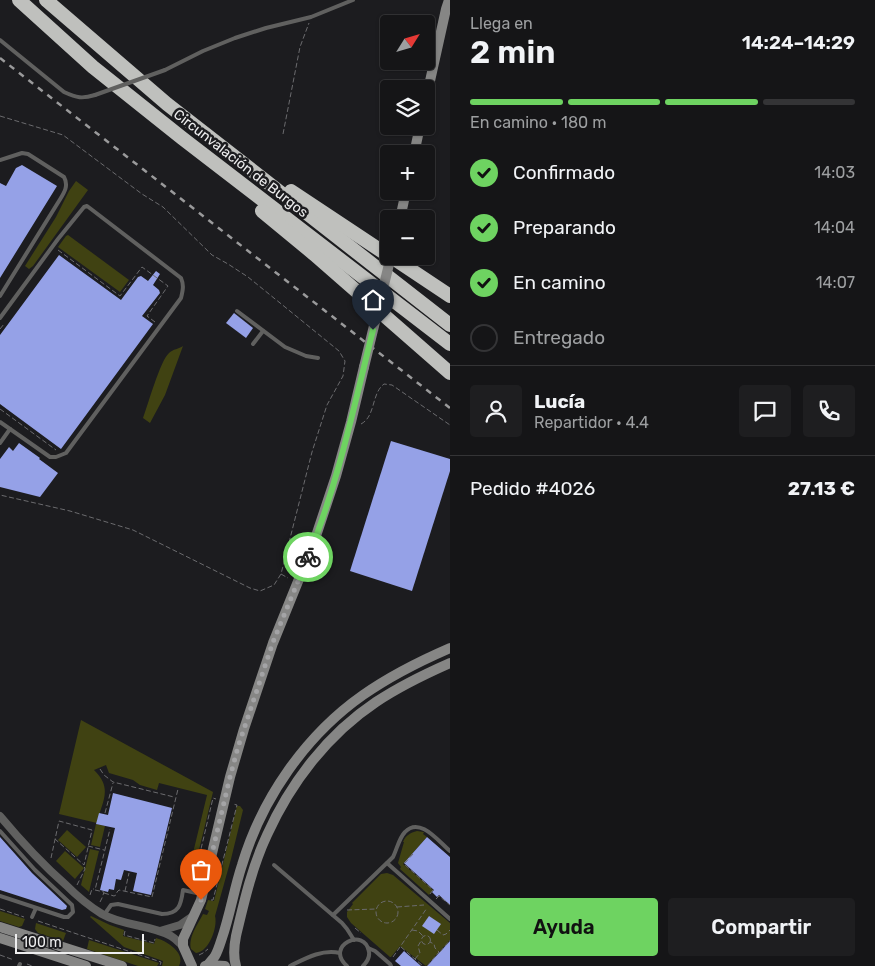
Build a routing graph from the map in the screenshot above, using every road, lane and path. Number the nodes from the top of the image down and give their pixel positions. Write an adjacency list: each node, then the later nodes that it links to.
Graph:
1 (19, 0): 11 (highway, Circunvalación de Burgos)
2 (46, 0): 9 (highway, Circunvalación de Burgos)
3 (353, 0): 5 (lane)
4 (447, 3): 7 (main road)
5 (311, 17): 6 (lane, bridge); 10 (path)
6 (0, 40)
7 (430, 80)
8 (0, 116): 37 (path)
9 (200, 130): 13 (highway); 23 (highway, Circunvalación de Burgos)
10 (283, 134)
11 (182, 138): 27 (highway, Circunvalación de Burgos); 29 (highway)
12 (0, 160): 17 (lane)
13 (380, 249)
14 (58, 250): 22 (path)
15 (388, 265): 32 (main road, bridge)
16 (404, 265): 18 (highway)
17 (0, 296)
18 (450, 296)
19 (237, 311): 25 (lane)
20 (0, 318): 34 (lane)
21 (5, 322): 24 (path)
22 (156, 323)
23 (450, 325)
24 (0, 329)
25 (264, 331): 26 (lane); 28 (lane)
26 (254, 344)
27 (450, 344)
28 (318, 358)
29 (450, 373)
30 (0, 409): 36 (path)
31 (0, 422): 34 (lane)
32 (350, 422): 33 (path); 64 (main road)
33 (450, 425)
34 (10, 429): 35 (lane)
35 (0, 443)
36 (58, 451)
37 (0, 495)
38 (450, 648): 110 (main road)
39 (450, 663): 112 (main road)
40 (100, 769): 41 (path)
41 (113, 782): 43 (path); 46 (path)
42 (178, 789): 43 (path)
43 (176, 798): 62 (path)
44 (220, 800): 64 (path)
45 (230, 802): 64 (path)
46 (105, 813)
47 (0, 816): 77 (street)
48 (110, 829): 52 (path)
49 (0, 831): 72 (lane)
50 (55, 840): 51 (path); 55 (path); 57 (path)
51 (88, 846): 52 (path); 57 (path)
52 (104, 850): 61 (path)
53 (450, 851): 56 (lane)
54 (413, 854): 69 (path)
55 (50, 861)
56 (387, 863): 79 (lane); 82 (lane)
57 (84, 865): 60 (path)
58 (274, 865): 79 (lane)
59 (129, 873): 62 (path)
60 (77, 885)
61 (95, 890): 63 (path); 66 (path)
62 (125, 891): 63 (path)
63 (104, 893): 67 (path)
64 (202, 893): 77 (lane); 78 (main road)
65 (0, 896): 72 (lane)
66 (91, 898)
67 (97, 902)
68 (425, 905): 71 (path)
69 (450, 905)
70 (349, 907): 76 (path)
71 (397, 907): 73 (path); 73 (path)
72 (36, 908): 81 (lane)
73 (377, 908): 76 (path)
74 (427, 908): 85 (path)
75 (0, 909): 80 (path)
76 (346, 910): 83 (path)
77 (104, 915): 88 (street)
78 (194, 915): 88 (street); 97 (main road)
79 (333, 915): 83 (lane)
80 (24, 917)
81 (32, 918): 108 (path)
82 (450, 919)
83 (342, 923): 93 (lane)
84 (0, 927): 107 (main road)
85 (411, 930): 90 (path); 99 (path)
86 (437, 930): 87 (path)
87 (450, 930)
88 (160, 931): 97 (street)
89 (431, 933): 91 (path)
90 (423, 936): 91 (path); 95 (path)
91 (428, 936): 96 (path)
92 (0, 938): 106 (main road)
93 (354, 940): 100 (lane); 102 (lane)
94 (450, 940): 101 (path)
95 (421, 941): 96 (path); 105 (path)
96 (430, 942): 101 (path)
97 (183, 946): 109 (main road)
98 (209, 947): 103 (path)
99 (400, 947): 104 (path); 105 (path)
100 (368, 948): 115 (lane); 116 (lane)
101 (439, 952): 118 (path)
102 (340, 953): 113 (lane); 114 (lane)
103 (196, 954)
104 (392, 959)
105 (415, 959): 117 (path)
106 (86, 966)
107 (122, 966)
108 (160, 966)
109 (192, 966)
110 (206, 966): 111 (main road)
111 (225, 966)
112 (236, 966)
113 (290, 966)
114 (347, 966)
115 (362, 966)
116 (391, 966)
117 (423, 966)
118 (426, 966)

